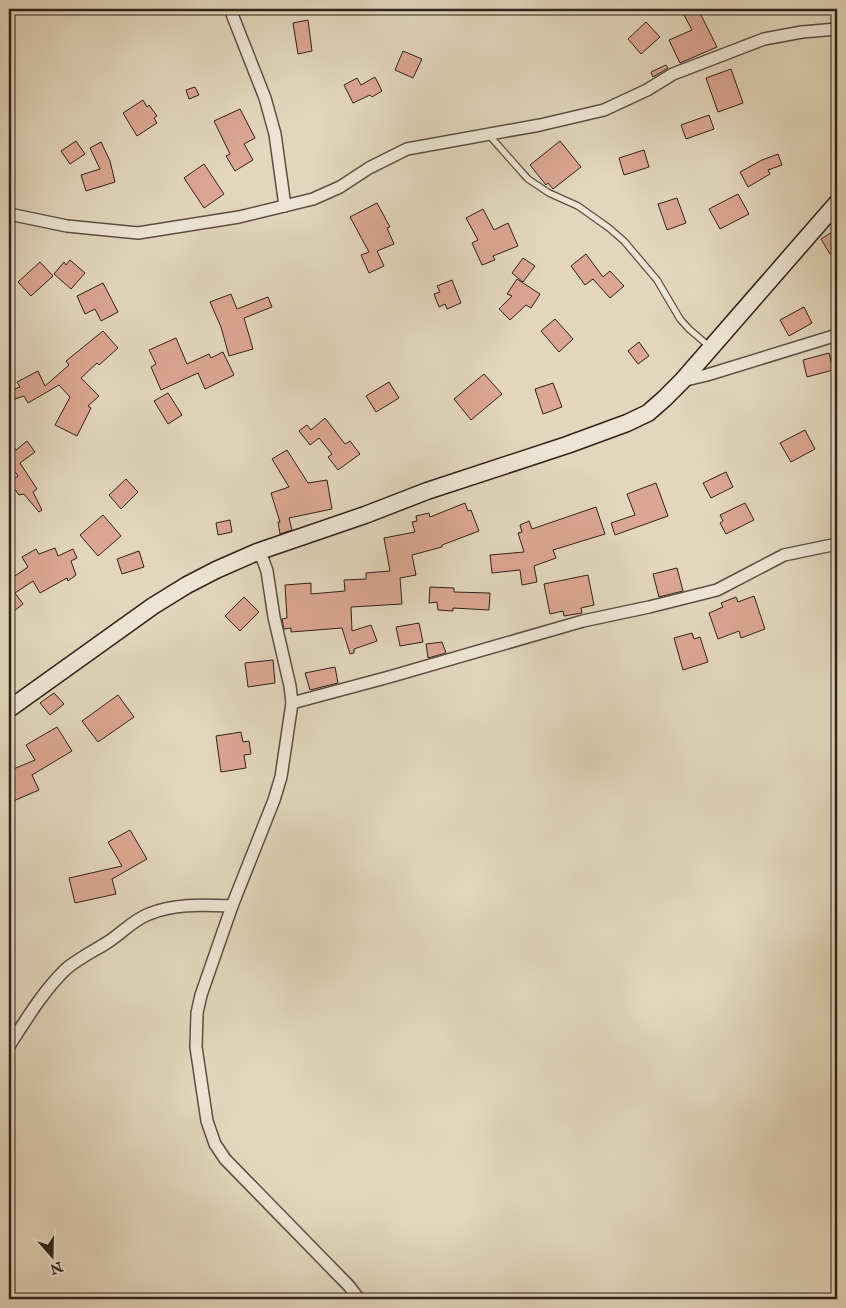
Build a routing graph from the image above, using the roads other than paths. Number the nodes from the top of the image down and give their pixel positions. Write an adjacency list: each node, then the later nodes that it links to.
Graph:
1 (230, 9): 5 (street)
2 (837, 29): 3 (street)
3 (488, 134): 5 (street); 8 (lane)
4 (837, 203): 8 (street)
5 (285, 206): 6 (street)
6 (9, 214)
7 (837, 335): 9 (street)
8 (711, 348): 9 (street)
9 (682, 381): 11 (street)
10 (837, 544): 12 (street)
11 (257, 552): 12 (street); 13 (street)
12 (292, 702): 14 (street)
13 (9, 708)
14 (232, 906): 15 (street); 16 (street)
15 (9, 1046)
16 (359, 1299)

